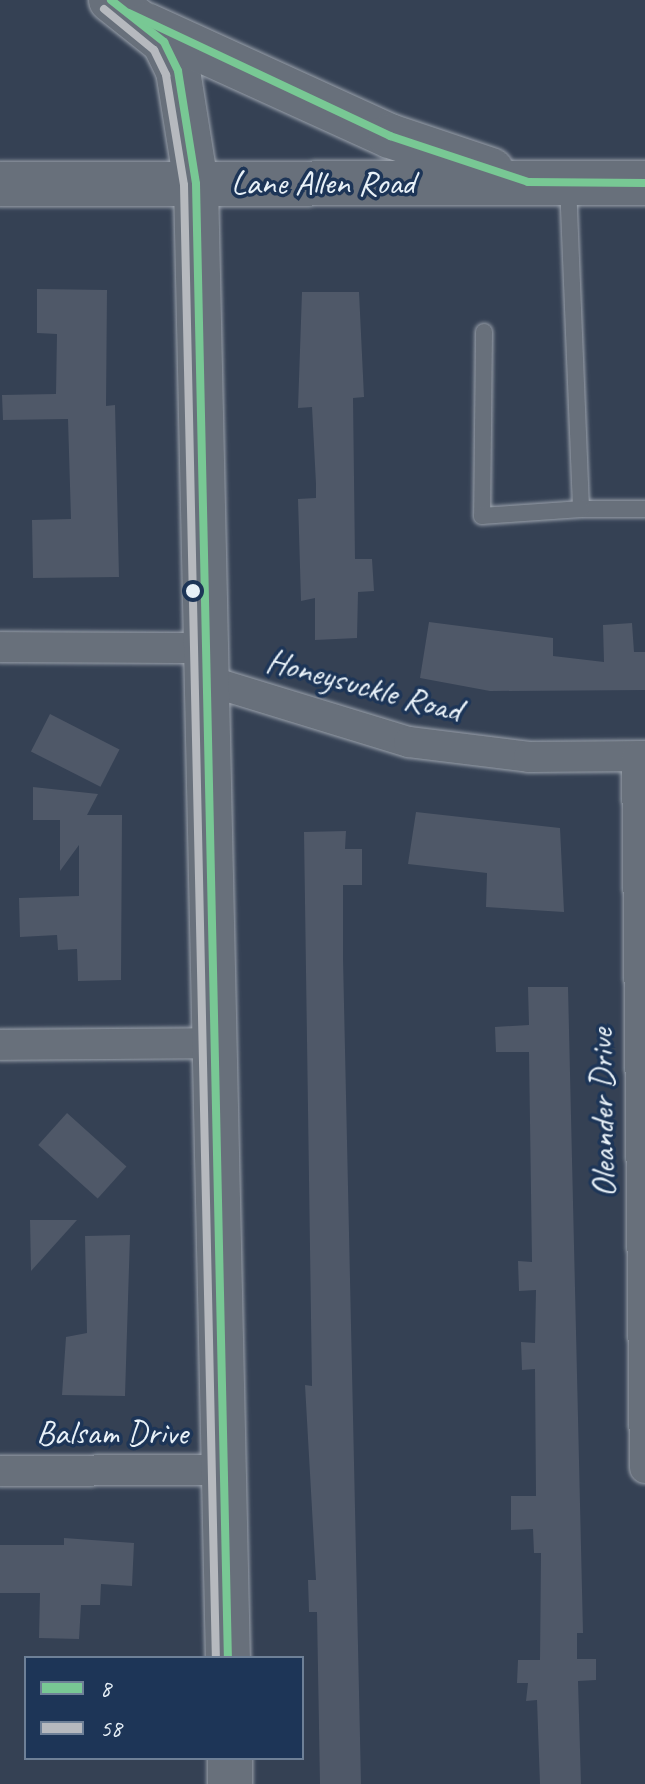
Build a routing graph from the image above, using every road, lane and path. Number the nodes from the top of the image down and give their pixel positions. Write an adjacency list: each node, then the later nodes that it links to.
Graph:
1 (129, 12): 2 (street); 5 (street)
2 (548, 182): 3 (street, Lane Allen Road); 5 (street, Lane Allen Road); 7 (lane)
3 (645, 183)
4 (0, 184): 5 (street, Lane Allen Road)
5 (196, 184): 10 (street)
6 (484, 332): 7 (lane)
7 (581, 509): 8 (lane)
8 (645, 509)
9 (0, 647): 10 (street, Honeysuckle Road)
10 (209, 665): 11 (street, Honeysuckle Road); 12 (street)
11 (641, 756): 14 (street, Oleander Drive)
12 (219, 1043): 13 (street); 16 (street)
13 (0, 1045)
14 (642, 1152): 15 (street, Oleander Drive)
15 (645, 1468)
16 (224, 1470): 17 (street, Balsam Drive); 18 (street)
17 (0, 1471)
18 (228, 1656)
19 (230, 1760): 20 (street)
20 (230, 1784)

